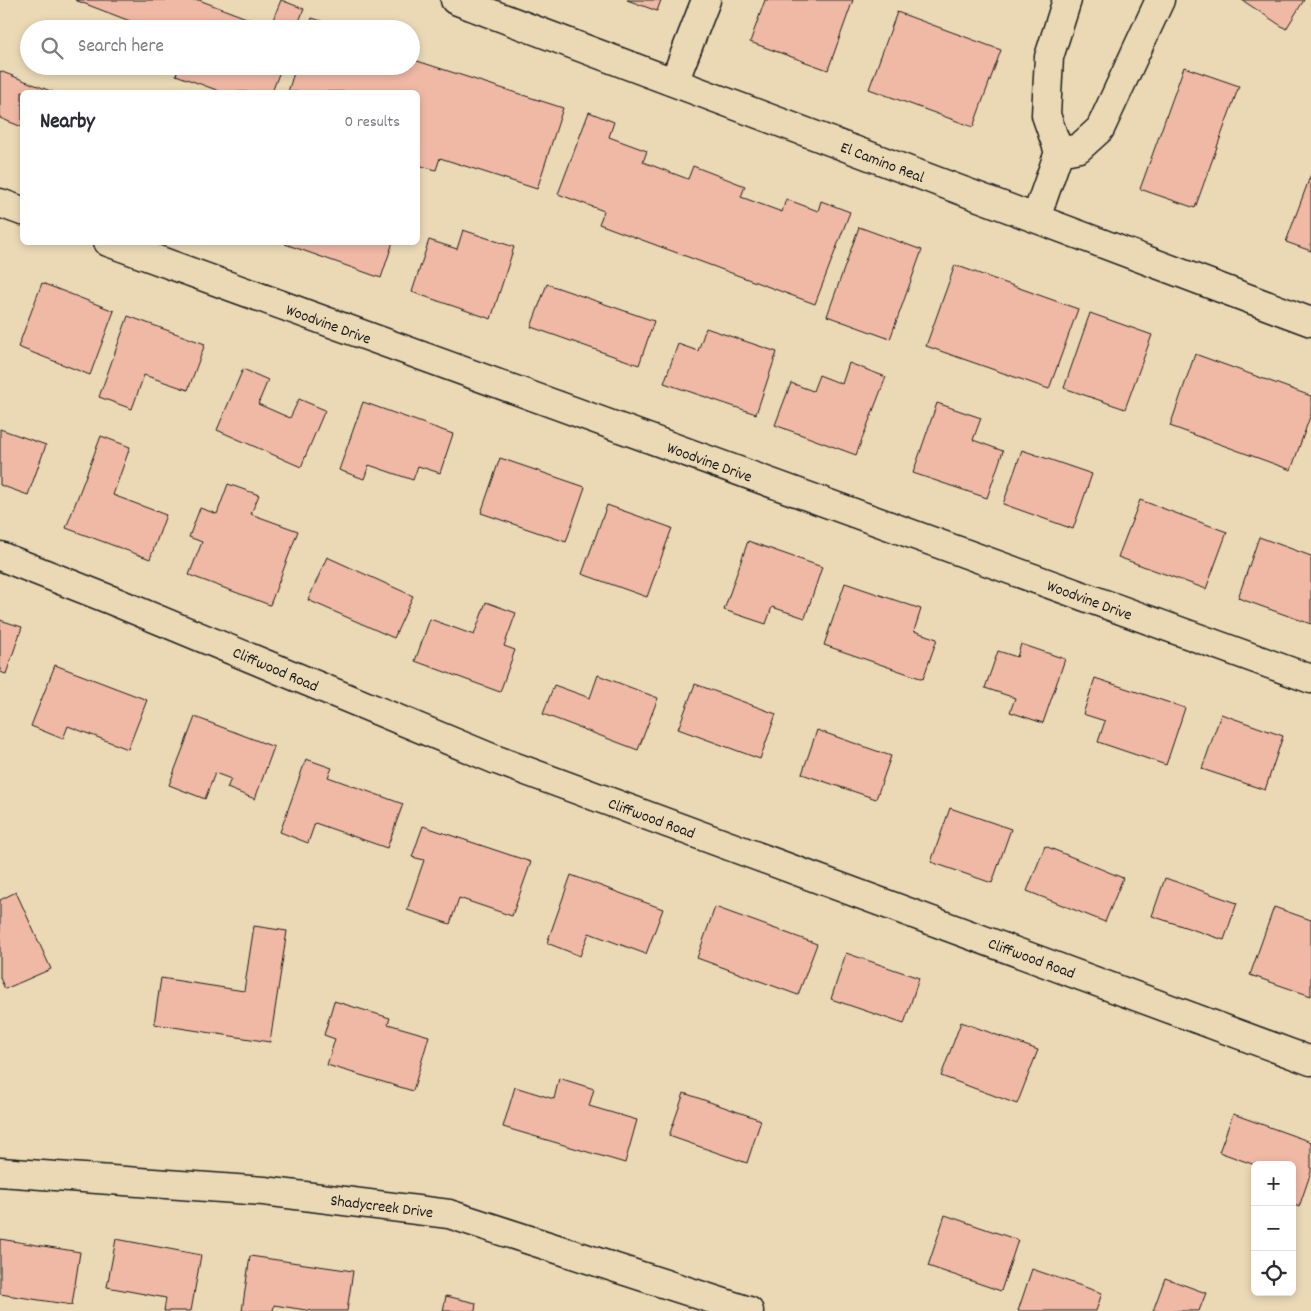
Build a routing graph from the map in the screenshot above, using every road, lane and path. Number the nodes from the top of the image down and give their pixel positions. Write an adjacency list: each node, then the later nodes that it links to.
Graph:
1 (456, 0): 5 (street, El Camino Real)
2 (706, 0): 5 (street)
3 (1067, 0): 6 (street)
4 (1160, 0): 6 (street)
5 (674, 82): 9 (street, El Camino Real)
6 (1059, 152): 9 (street)
7 (0, 203): 8 (street)
8 (20, 210)
9 (1036, 218): 11 (street, El Camino Real)
10 (116, 245): 13 (street, Woodvine Drive)
11 (1311, 322)
12 (0, 556): 14 (street, Cliffwood Road)
13 (1311, 679)
14 (1311, 1061)
15 (0, 1172): 16 (street, Shadycreek Drive)
16 (749, 1311)

